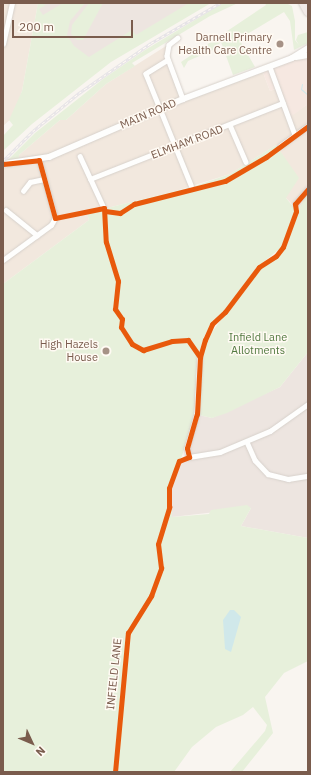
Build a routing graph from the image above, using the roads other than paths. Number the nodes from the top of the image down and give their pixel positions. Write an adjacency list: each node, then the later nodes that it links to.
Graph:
1 (12, 3): 5 (street)
2 (302, 3): 3 (highway)
3 (308, 12)
4 (178, 38): 9 (street)
5 (3, 44)
6 (308, 48): 8 (main road, MAIN ROAD)
7 (308, 55): 8 (main road, MAIN ROAD)
8 (292, 58): 10 (main road, MAIN ROAD)
9 (168, 60): 11 (street); 13 (street)
10 (270, 67): 11 (main road, MAIN ROAD); 12 (street)
11 (183, 99): 13 (main road, MAIN ROAD)
12 (283, 103): 14 (street, ELMHAM ROAD); 16 (street)
13 (159, 109): 18 (street); 20 (main road, MAIN ROAD)
14 (230, 125): 18 (street, ELMHAM ROAD); 21 (street)
15 (308, 126): 16 (street)
16 (295, 135): 17 (street)
17 (280, 146)
18 (174, 148): 24 (street, ELMHAM ROAD); 25 (street)
19 (80, 156): 24 (street)
20 (39, 160): 22 (main road, MAIN ROAD); 23 (street)
21 (246, 162)
22 (5, 164)
23 (44, 179): 27 (street); 31 (street)
24 (90, 179): 29 (street)
25 (192, 185)
26 (308, 189): 28 (street)
27 (22, 190)
28 (295, 204)
29 (104, 208)
30 (6, 210): 31 (street)
31 (37, 235): 32 (street)
32 (3, 260)
33 (200, 357): 35 (street)
34 (308, 404): 35 (street)
35 (247, 442): 36 (street)
36 (308, 476)

